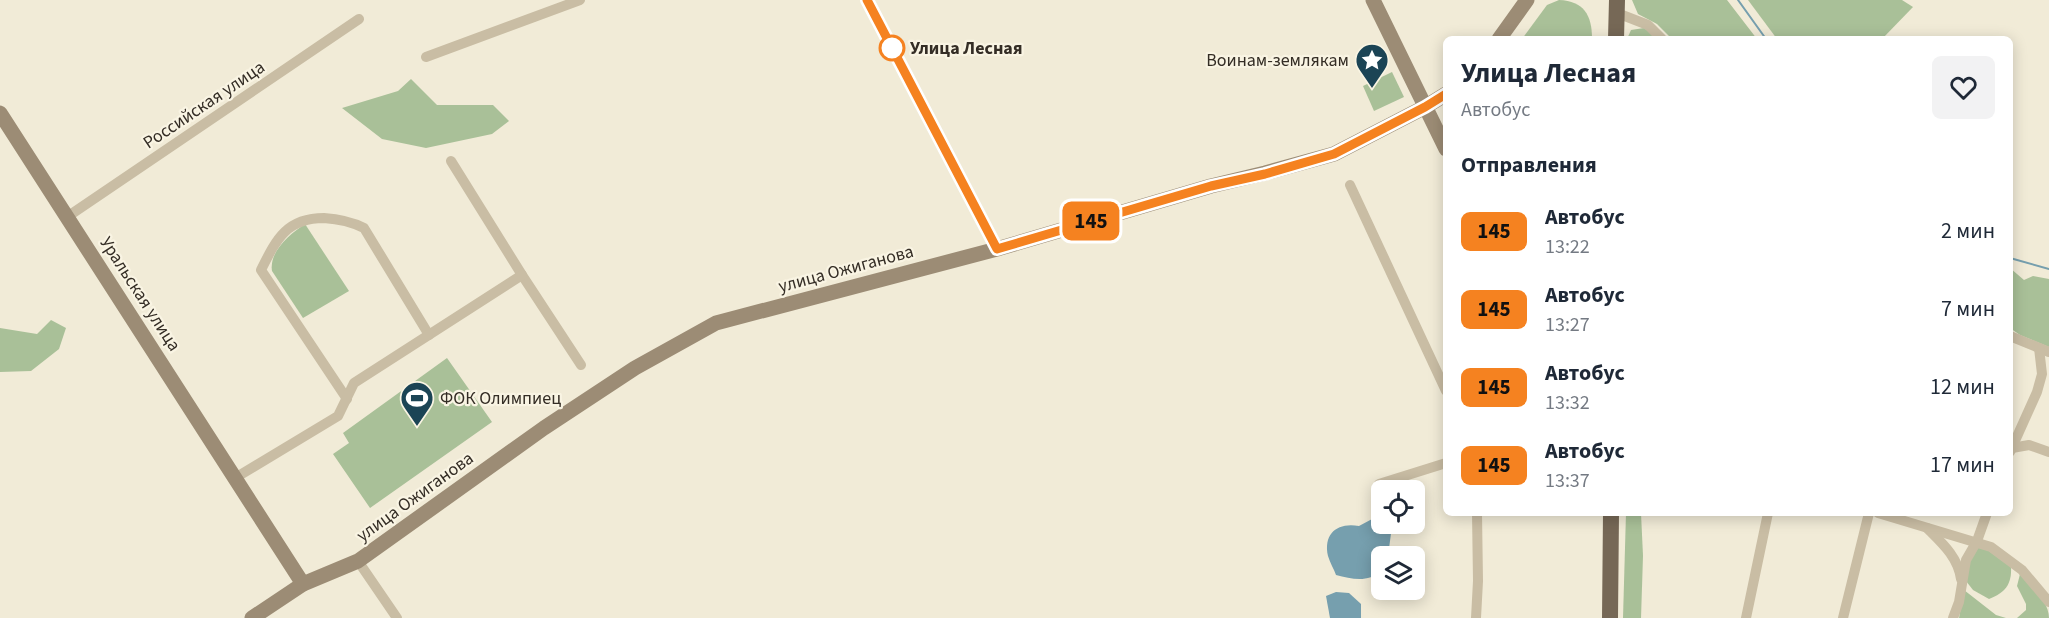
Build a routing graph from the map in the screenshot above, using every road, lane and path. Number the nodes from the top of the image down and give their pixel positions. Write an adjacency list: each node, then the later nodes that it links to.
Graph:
1 (580, 0): 10 (street)
2 (867, 0): 18 (street)
3 (1373, 0): 12 (street)
4 (1527, 0): 7 (street)
5 (1617, 6): 8 (main road); 9 (street)
6 (359, 19): 17 (street, Российская улица)
7 (1501, 36)
8 (1616, 36)
9 (1659, 36)
10 (426, 57)
11 (1443, 96): 12 (street, улица Ожиганова)
12 (1425, 107): 14 (street); 18 (street, улица Ожиганова)
13 (0, 113): 17 (street, Уральская улица)
14 (1443, 142)
15 (451, 161): 19 (street)
16 (1350, 185): 24 (street)
17 (67, 217): 30 (street, Уральская улица)
18 (997, 249): 40 (street, улица Ожиганова)
19 (522, 275): 20 (street); 23 (street)
20 (429, 334): 25 (street); 25 (street)
21 (2013, 337): 22 (street)
22 (2044, 350): 26 (street)
23 (581, 365)
24 (1443, 385)
25 (347, 399): 30 (street)
26 (2013, 445)
27 (2013, 450): 28 (street)
28 (2049, 453)
29 (1443, 464): 31 (street)
30 (235, 478): 41 (street, Уральская улица)
31 (1392, 480)
32 (1477, 516): 47 (street)
33 (1611, 516): 48 (main road)
34 (1767, 516): 49 (street)
35 (1868, 516): 50 (street)
36 (1889, 516): 38 (street)
37 (1986, 516): 39 (street)
38 (1924, 526): 39 (street); 42 (street)
39 (1977, 541): 42 (street); 43 (street)
40 (358, 561): 41 (street, улица Ожиганова); 46 (street)
41 (303, 584): 45 (street, улица Ожиганова)
42 (1961, 585): 44 (street)
43 (2049, 602)
44 (1955, 615)
45 (252, 618)
46 (397, 618)
47 (1476, 618)
48 (1610, 618)
49 (1746, 618)
50 (1843, 618)

